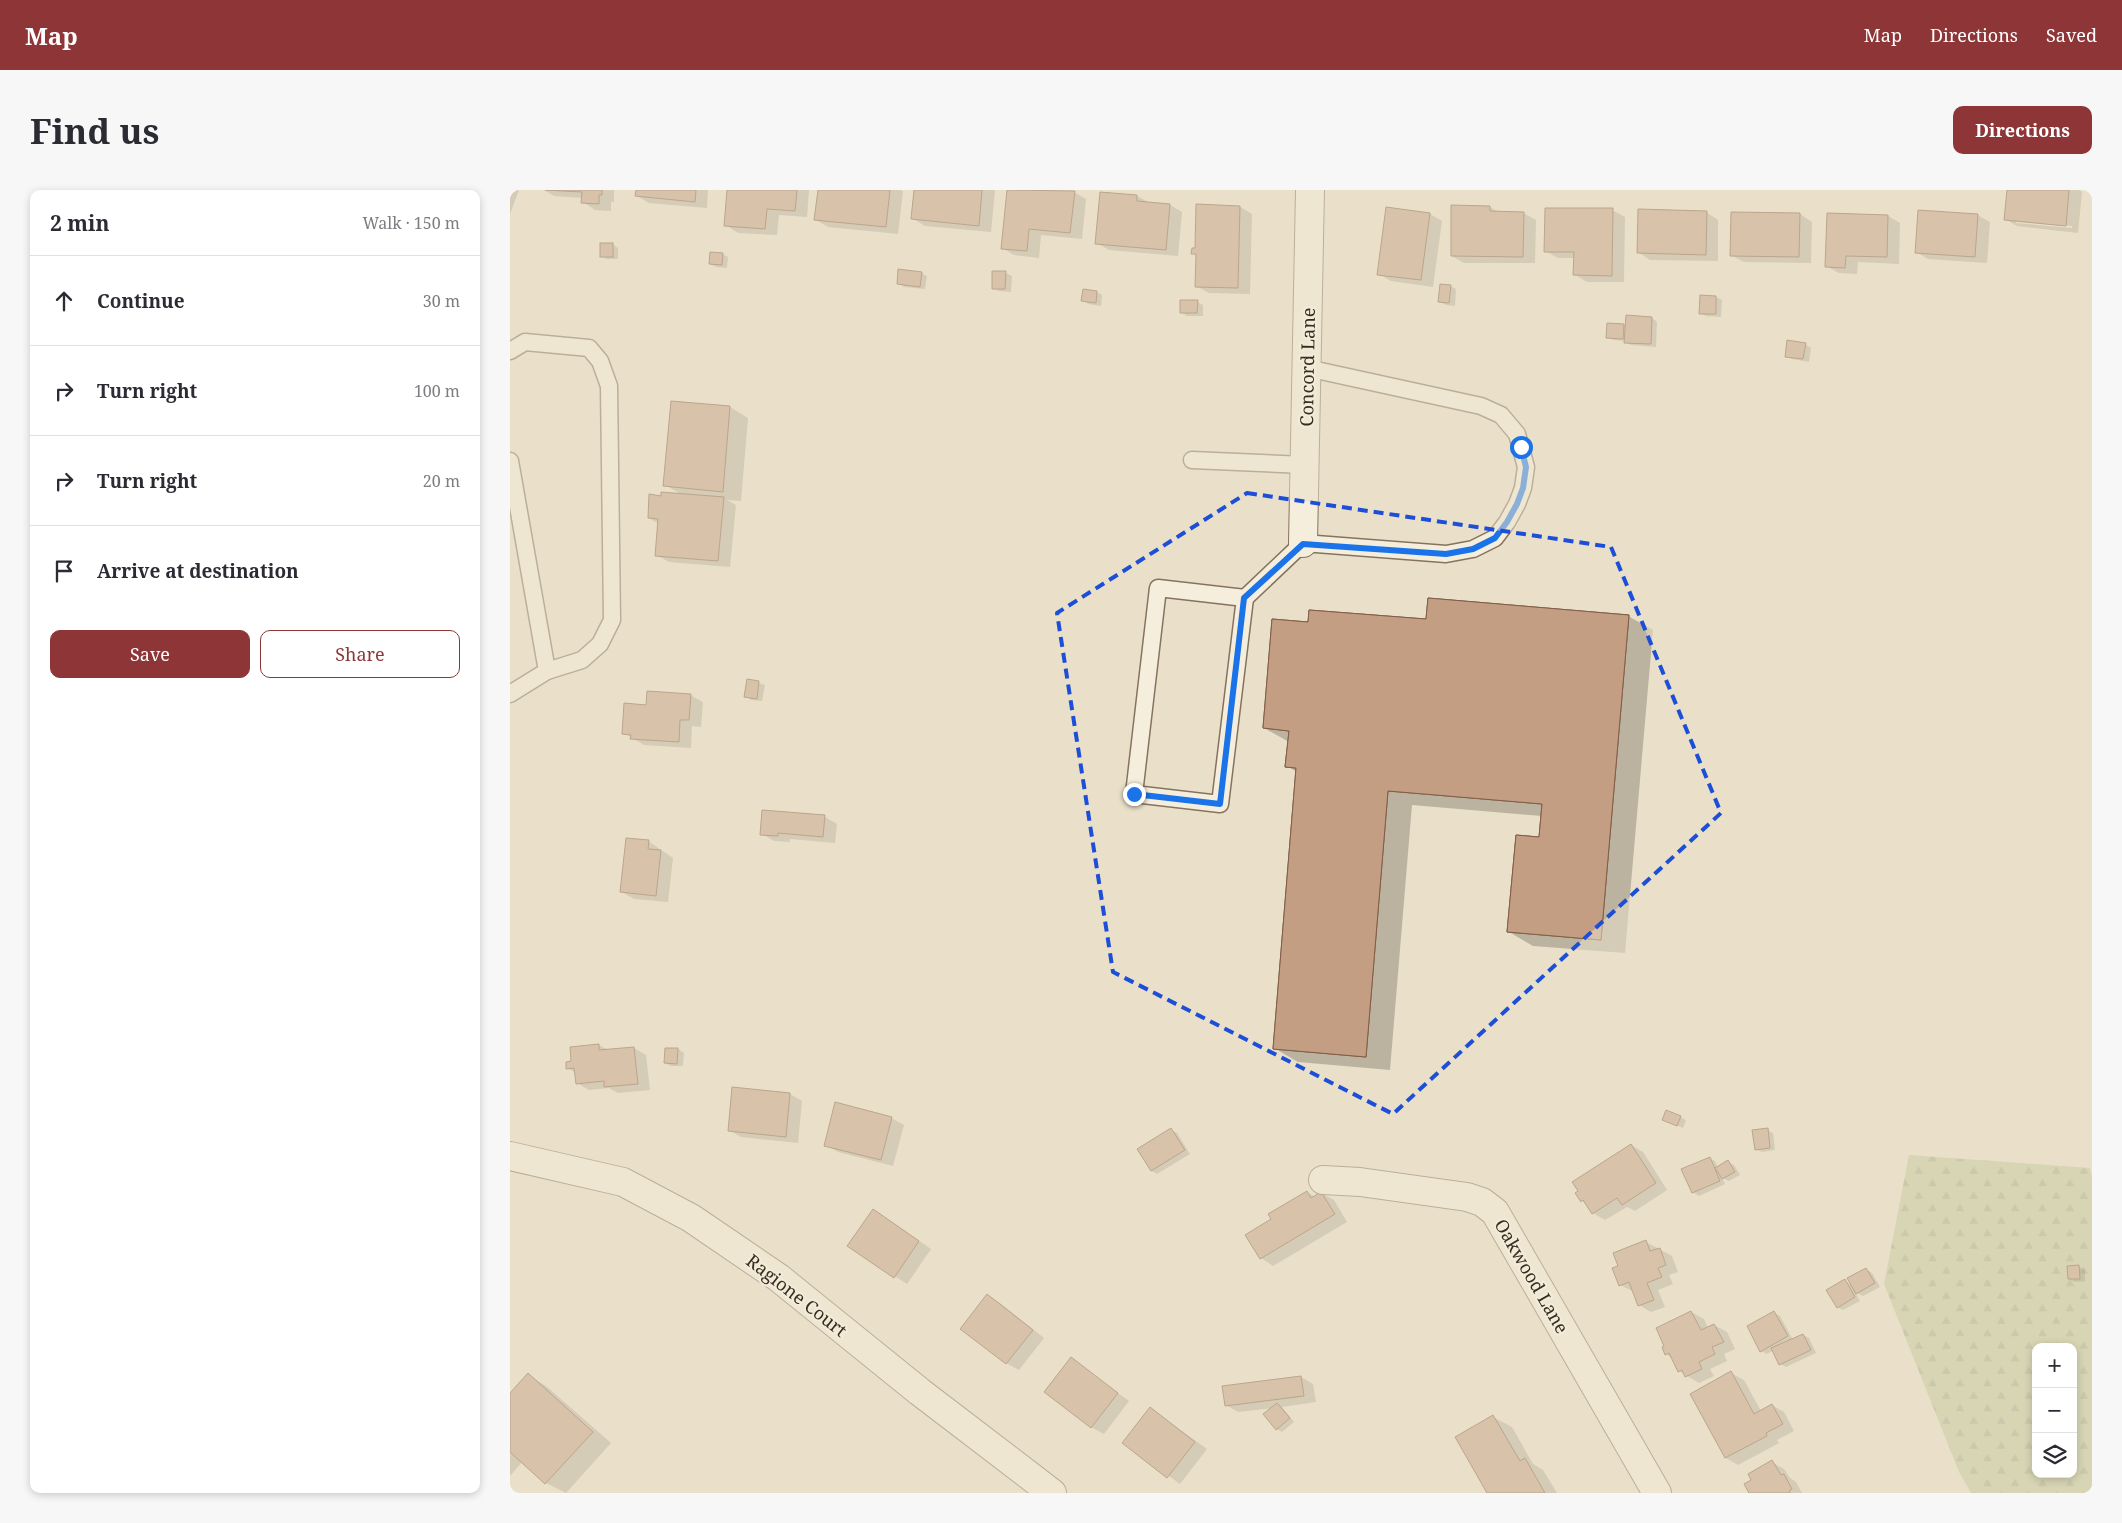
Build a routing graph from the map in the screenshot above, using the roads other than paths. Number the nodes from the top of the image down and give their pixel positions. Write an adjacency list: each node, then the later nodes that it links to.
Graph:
1 (1310, 190): 3 (street, Concord Lane)
2 (510, 351): 9 (lane)
3 (1307, 368): 6 (street, Concord Lane); 7 (lane)
4 (1192, 460): 6 (lane)
5 (510, 461): 9 (lane)
6 (1304, 465): 7 (street, Concord Lane)
7 (1303, 544): 8 (lane)
8 (1244, 598): 8 (lane)
9 (547, 671): 10 (lane)
10 (510, 694)
11 (510, 1156): 13 (street, Ragione Court)
12 (1323, 1180): 14 (street, Oakwood Lane)
13 (1052, 1493)
14 (1657, 1493)

